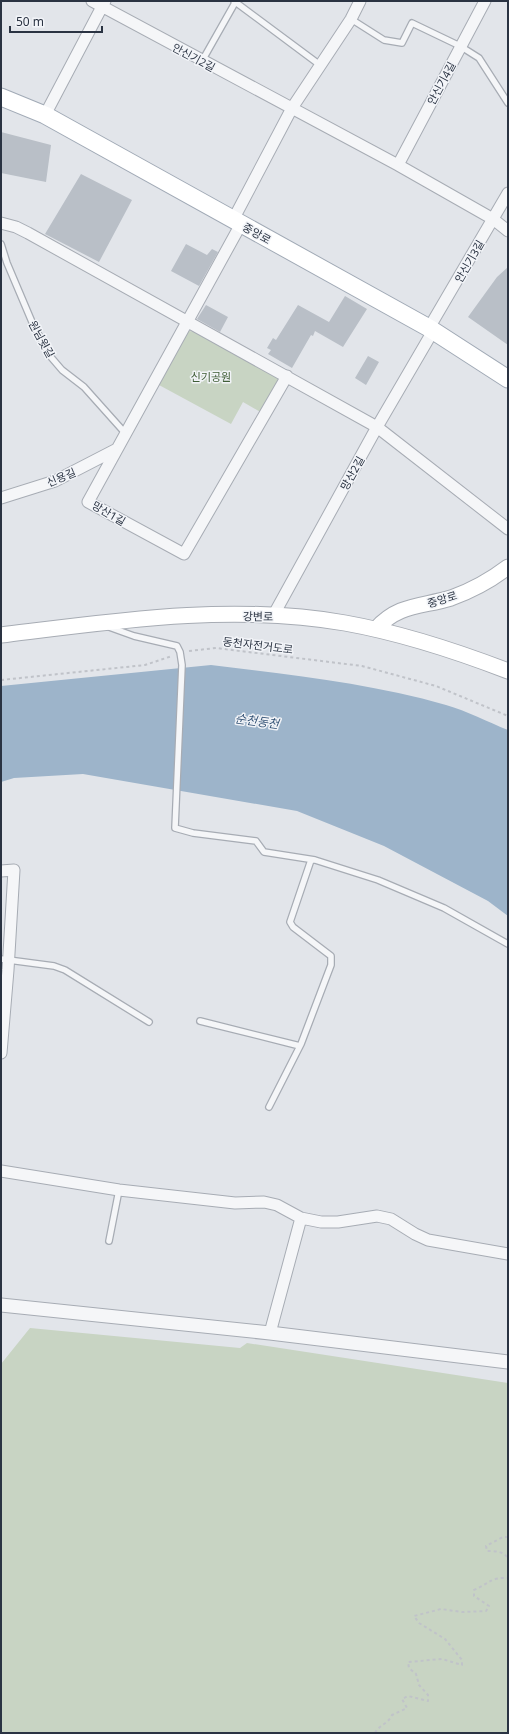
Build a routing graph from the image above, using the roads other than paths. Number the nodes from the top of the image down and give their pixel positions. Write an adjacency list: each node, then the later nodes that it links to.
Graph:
1 (92, 1): 5 (street, 안신기2길)
2 (235, 1): 8 (lane); 9 (lane)
3 (360, 1): 6 (street)
4 (485, 1): 7 (street, 안신기4길)
5 (104, 4): 8 (street, 안신기2길); 13 (street)
6 (351, 19): 7 (lane); 9 (street)
7 (460, 46): 11 (lane); 14 (street, 안신기4길)
8 (202, 61): 12 (street, 안신기2길)
9 (320, 66): 12 (street)
10 (1, 97): 13 (main road, 중앙로)
11 (508, 103)
12 (292, 108): 14 (street); 17 (street)
13 (44, 115): 17 (main road, 중앙로)
14 (398, 165): 16 (street)
15 (508, 193): 16 (street, 안신기3길)
16 (493, 219): 19 (street); 22 (street, 안신기3길)
17 (237, 222): 21 (street, 망산1길); 22 (main road, 중앙로)
18 (1, 223): 21 (street)
19 (508, 231)
20 (1, 244): 26 (lane, 원님윗길)
21 (186, 321): 23 (street); 26 (street, 망산1길)
22 (431, 330): 24 (main road, 중앙로); 25 (street, 망산2길)
23 (287, 376): 25 (street); 27 (street, 망산1길)
24 (508, 379)
25 (377, 428): 29 (street); 31 (street, 망산2길)
26 (126, 434): 27 (street, 망산1길)
27 (117, 448): 28 (street, 신용길)
28 (1, 498)
29 (508, 529)
30 (508, 567): 33 (main road, 중앙로)
31 (273, 616): 32 (main road, 강변로); 33 (main road, 강변로)
32 (99, 624): 34 (main road, 강변로); 36 (lane)
33 (376, 629): 35 (main road, 강변로)
34 (1, 635)
35 (508, 671)
36 (311, 860): 38 (lane); 42 (lane)
37 (1, 871): 39 (street)
38 (508, 944)
39 (5, 959): 41 (lane); 43 (street)
40 (200, 1021): 42 (lane)
41 (149, 1022)
42 (300, 1046): 44 (lane)
43 (1, 1053)
44 (269, 1107)
45 (1, 1170): 46 (street)
46 (119, 1190): 47 (street); 48 (lane)
47 (301, 1218): 49 (street); 51 (street)
48 (109, 1241)
49 (508, 1254)
50 (1, 1305): 51 (street)
51 (270, 1333): 52 (street)
52 (508, 1362)

